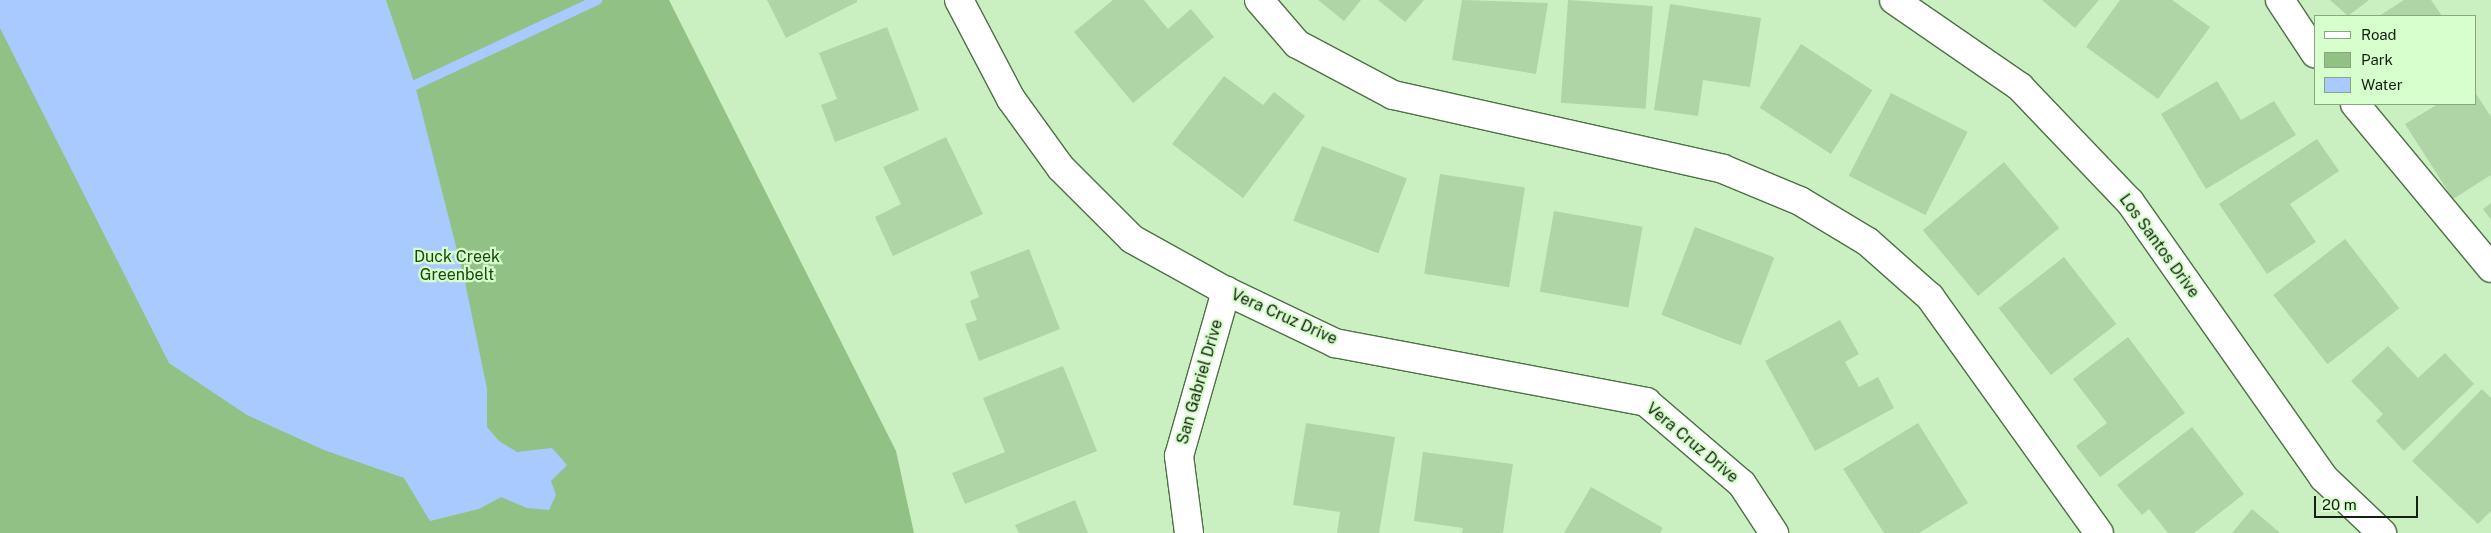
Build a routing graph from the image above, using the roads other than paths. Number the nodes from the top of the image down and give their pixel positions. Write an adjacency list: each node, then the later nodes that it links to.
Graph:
1 (960, 0): 8 (street, Vera Cruz Drive)
2 (1259, 0): 11 (street)
3 (1894, 0): 12 (street, Los Santos Drive)
4 (2280, 0): 5 (street)
5 (2314, 51)
6 (2356, 105): 7 (street)
7 (2491, 268)
8 (1226, 291): 9 (street, San Gabriel Drive); 10 (street, Vera Cruz Drive)
9 (1189, 533)
10 (1774, 533)
11 (2099, 533)
12 (2382, 533)

